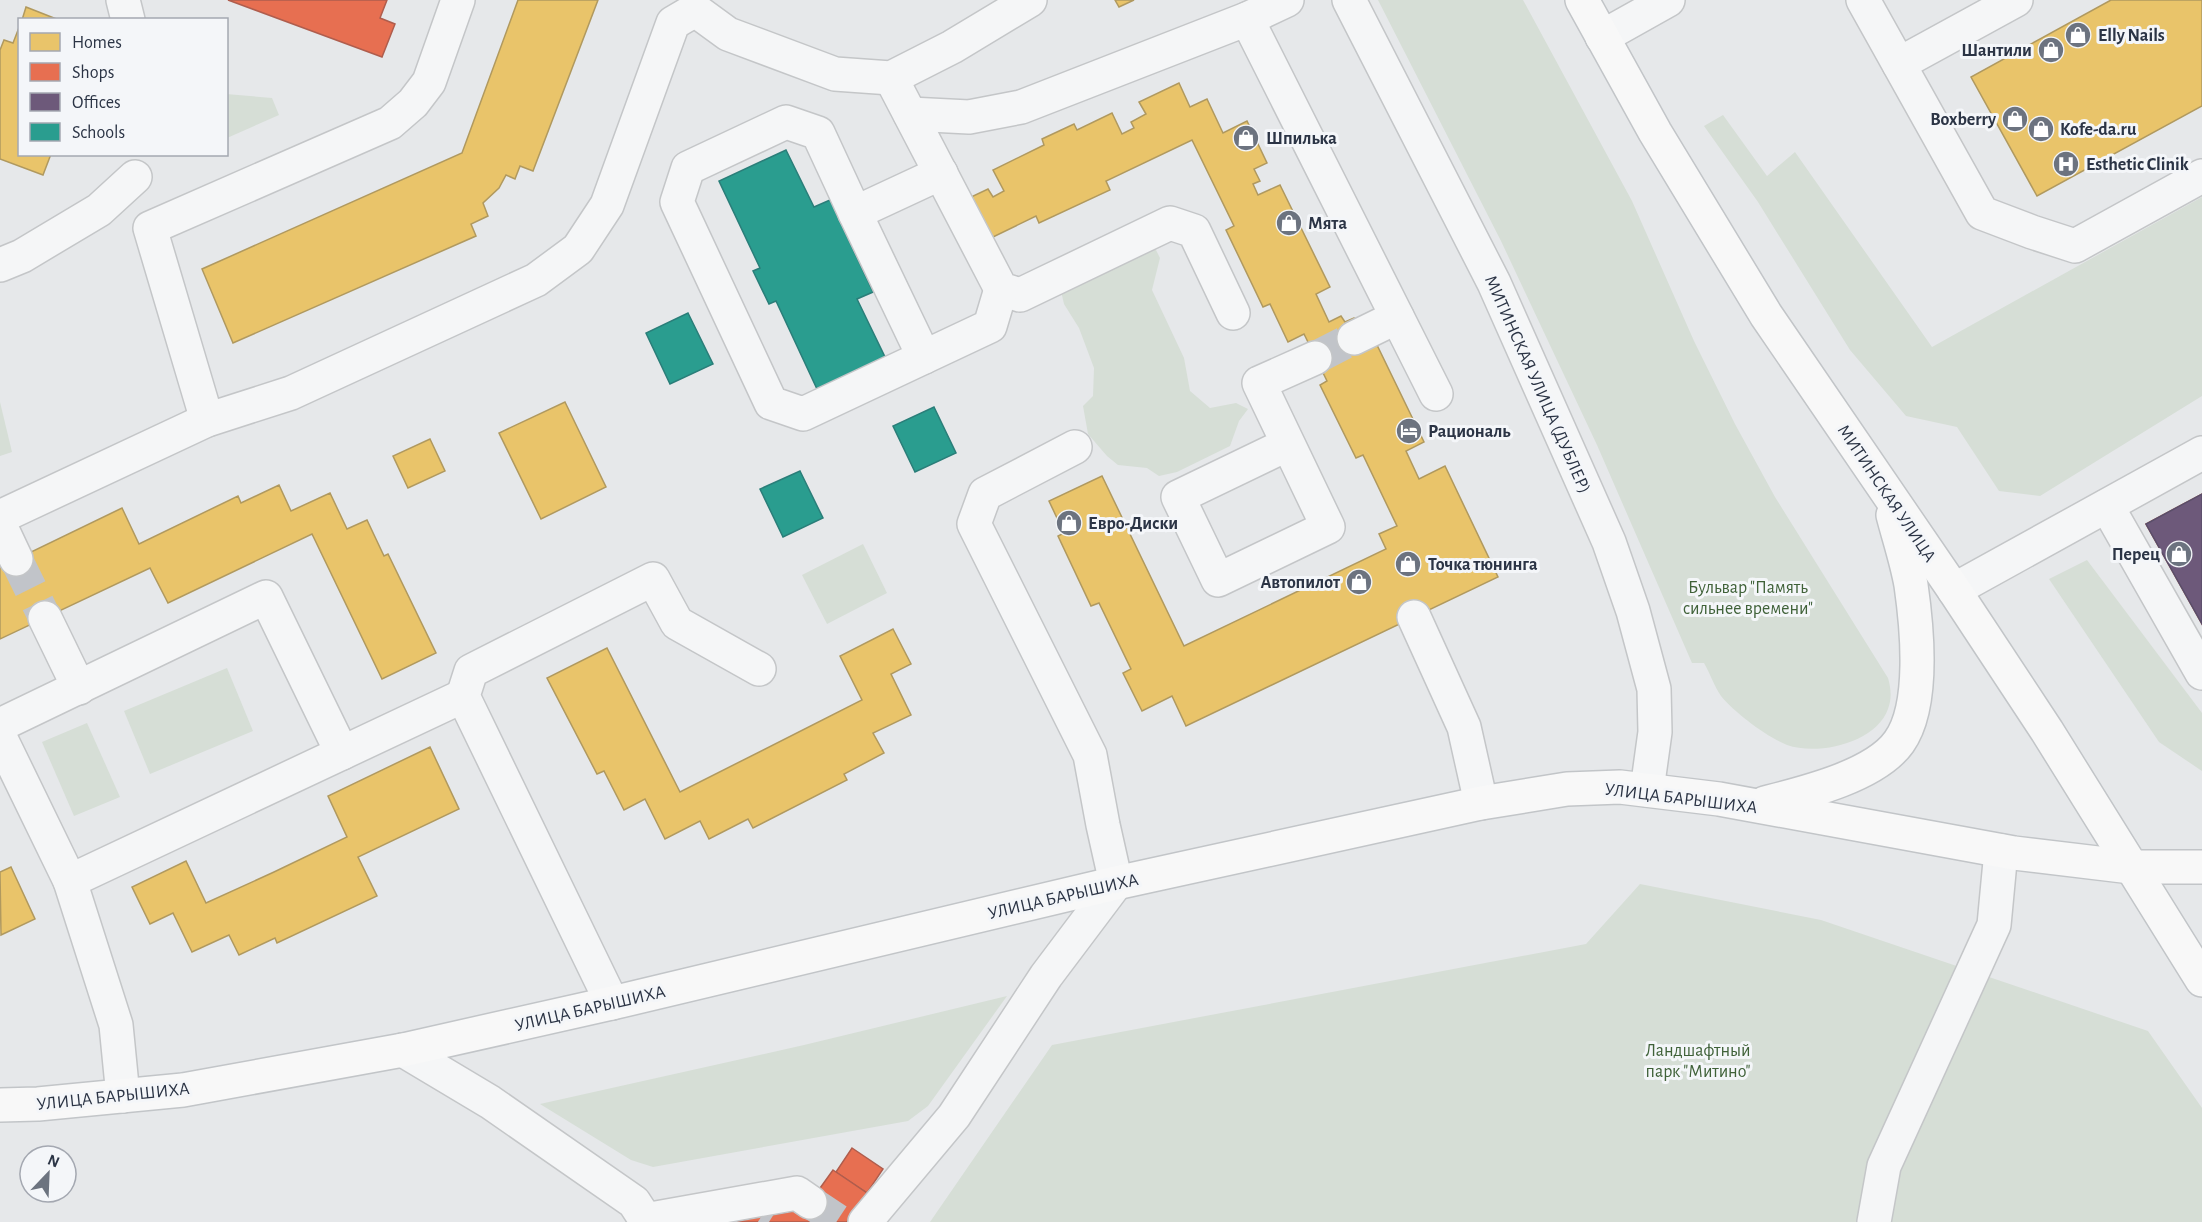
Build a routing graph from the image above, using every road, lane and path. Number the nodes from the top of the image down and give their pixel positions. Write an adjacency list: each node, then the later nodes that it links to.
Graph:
1 (123, 0): 11 (street)
2 (458, 0): 21 (street)
3 (1030, 0): 15 (street)
4 (1287, 0): 12 (street)
5 (1349, 0): 49 (street, МИТИНСКАЯ УЛИЦА (ДУБЛЕР))
6 (1582, 0): 13 (main road, МИТИНСКАЯ УЛИЦА)
7 (1668, 0): 13 (street)
8 (1863, 0): 14 (street)
9 (2016, 0): 14 (street)
10 (693, 5): 15 (street); 30 (street)
11 (128, 18)
12 (1247, 19): 16 (street); 25 (street)
13 (1602, 37): 34 (main road, МИТИНСКАЯ УЛИЦА)
14 (1899, 64): 19 (street)
15 (891, 78): 16 (street)
16 (910, 114): 18 (street)
17 (136, 166): 21 (street); 22 (street)
18 (941, 173): 20 (street); 23 (street)
19 (2202, 176)
20 (855, 213): 27 (street); 27 (street)
21 (150, 228): 30 (street)
22 (0, 265)
23 (1001, 289): 24 (street); 27 (street)
24 (1233, 313)
25 (1397, 317): 26 (street); 29 (street)
26 (1354, 338)
27 (924, 357)
28 (1315, 358): 31 (street)
29 (1436, 394)
30 (207, 420): 36 (street)
31 (1288, 444): 31 (street)
32 (1075, 447): 56 (street)
33 (2202, 453): 35 (street)
34 (1888, 495): 39 (main road, МИТИНСКАЯ УЛИЦА); 51 (main road)
35 (2107, 506): 39 (street); 43 (street)
36 (0, 517)
37 (0, 525): 38 (street)
38 (16, 559)
39 (1954, 590): 53 (main road, МИТИНСКАЯ УЛИЦА)
40 (1414, 617): 50 (street)
41 (45, 618): 44 (street)
42 (759, 669): 45 (street)
43 (2202, 673)
44 (79, 688): 46 (street); 48 (street)
45 (463, 696): 48 (street); 58 (street)
46 (0, 725)
47 (0, 737): 55 (street)
48 (342, 753): 55 (street)
49 (1647, 790): 50 (main road, УЛИЦА БАРЫШИХА); 51 (main road, УЛИЦА БАРЫШИХА)
50 (1481, 803): 56 (main road, УЛИЦА БАРЫШИХА)
51 (1754, 806): 52 (main road, УЛИЦА БАРЫШИХА)
52 (2001, 851): 53 (main road, УЛИЦА БАРЫШИХА); 65 (street)
53 (2131, 867): 54 (main road, УЛИЦА БАРЫШИХА); 57 (main road, МИТИНСКАЯ УЛИЦА)
54 (2202, 867)
55 (70, 881): 60 (street)
56 (1116, 883): 58 (main road, УЛИЦА БАРЫШИХА); 64 (street)
57 (2202, 980)
58 (612, 1003): 59 (main road, УЛИЦА БАРЫШИХА)
59 (403, 1050): 60 (main road, УЛИЦА БАРЫШИХА); 63 (street)
60 (123, 1096): 61 (main road, УЛИЦА БАРЫШИХА)
61 (0, 1106)
62 (810, 1202): 63 (street)
63 (663, 1220)
64 (865, 1222)
65 (1874, 1222)

